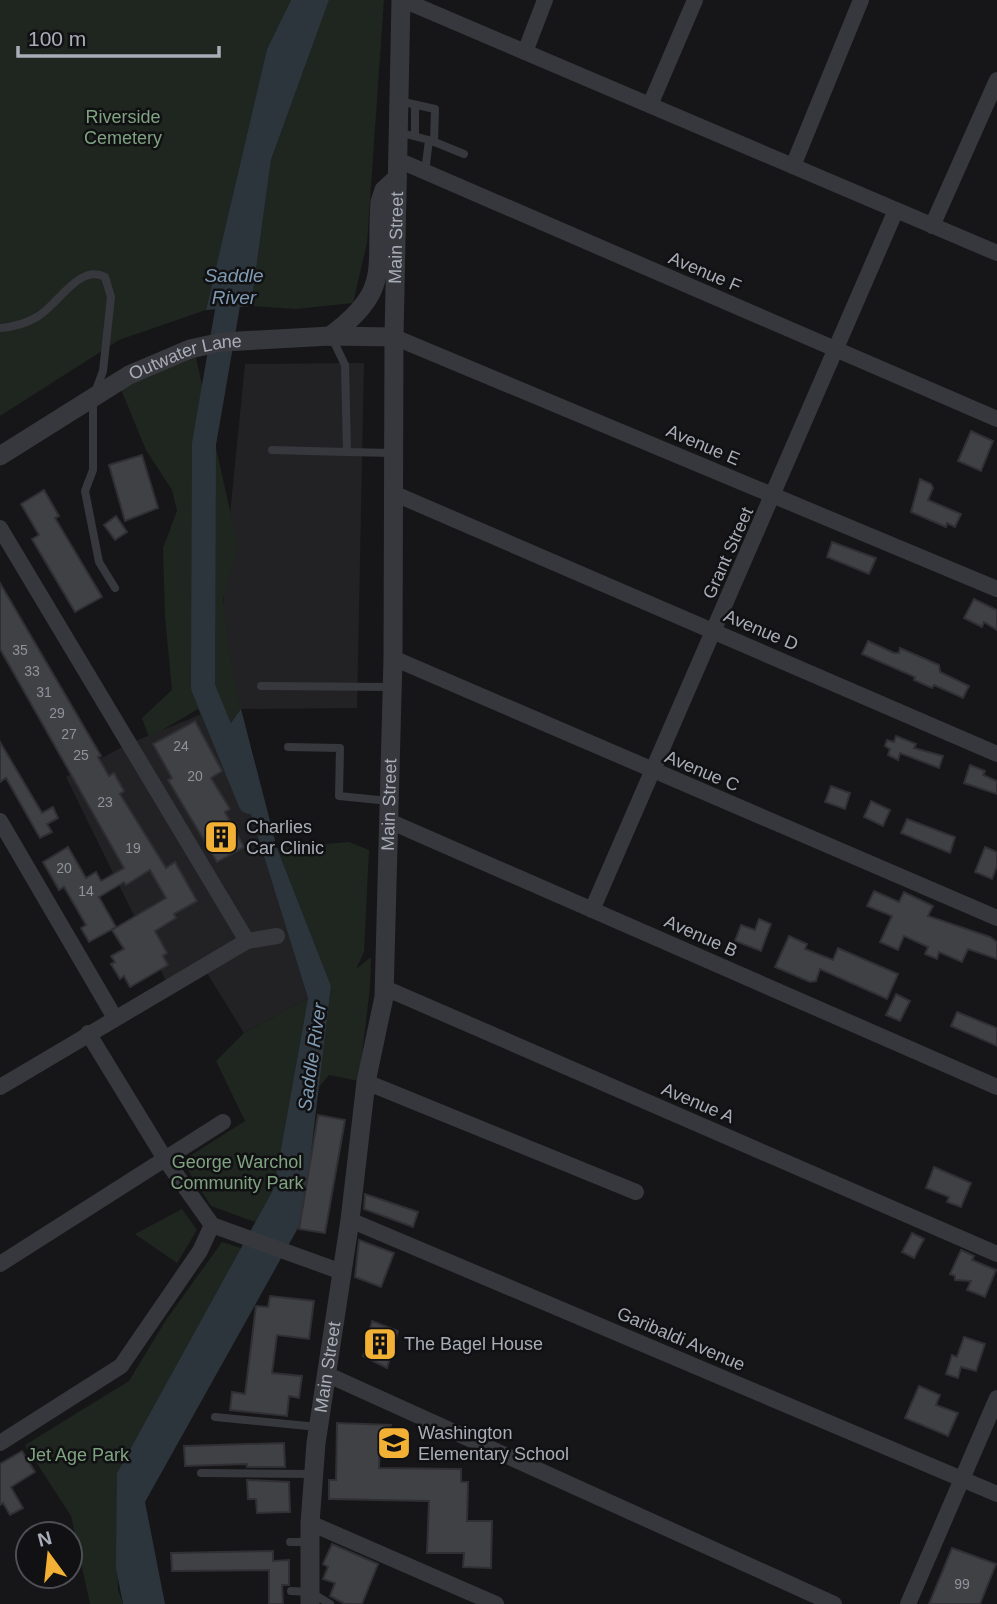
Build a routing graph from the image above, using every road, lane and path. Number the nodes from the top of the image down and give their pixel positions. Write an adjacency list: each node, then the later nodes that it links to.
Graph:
1 (402, 0): 5 (street); 7 (street, Main Street)
2 (545, 0): 5 (street)
3 (695, 0): 8 (street)
4 (861, 0): 12 (street)
5 (526, 52): 8 (street)
6 (997, 80): 16 (street)
7 (407, 103): 9 (street, Main Street); 10 (lane)
8 (650, 105): 12 (street)
9 (406, 134): 10 (lane); 13 (street, Main Street)
10 (432, 141): 11 (lane); 14 (lane)
11 (464, 154)
12 (793, 166): 15 (street)
13 (397, 169): 14 (street, Avenue F); 19 (street); 20 (street, Main Street)
14 (425, 172): 21 (street, Avenue F)
15 (896, 210): 16 (street); 21 (street, Grant Street)
16 (932, 226): 17 (street)
17 (997, 253)
18 (0, 328): 22 (lane)
19 (330, 336): 20 (street, Outwater Lane); 22 (street, Outwater Lane); 25 (lane)
20 (394, 337): 26 (street, Main Street); 29 (street, Avenue E)
21 (836, 349): 23 (street, Avenue F); 29 (street, Grant Street)
22 (93, 398): 27 (street, Outwater Lane); 31 (lane)
23 (997, 419)
24 (272, 450): 25 (lane)
25 (347, 452): 26 (lane)
26 (393, 453): 28 (street, Main Street)
27 (0, 456)
28 (393, 493): 33 (street, Avenue D); 34 (street, Main Street)
29 (774, 495): 32 (street, Avenue E); 33 (street, Grant Street)
30 (0, 528): 45 (street)
31 (115, 588)
32 (997, 589)
33 (715, 631): 38 (street, Avenue D); 39 (street, Grant Street)
34 (393, 658): 36 (street, Main Street); 39 (street, Avenue C)
35 (261, 686): 36 (lane)
36 (392, 687): 40 (street, Main Street)
37 (288, 747): 40 (lane)
38 (997, 754)
39 (654, 771): 42 (street, Grant Street); 43 (street, Avenue C)
40 (389, 811): 42 (street, Avenue B); 46 (street, Main Street)
41 (0, 821): 47 (street)
42 (592, 910): 51 (street, Avenue B)
43 (997, 918)
44 (277, 936): 45 (street)
45 (247, 941): 47 (street)
46 (385, 988): 49 (street, Main Street); 57 (street, Avenue A)
47 (115, 1018): 48 (street)
48 (88, 1033): 50 (street); 53 (street)
49 (366, 1082): 54 (street); 55 (street, Main Street)
50 (0, 1087)
51 (997, 1087)
52 (223, 1122): 53 (street)
53 (164, 1159): 56 (street); 58 (street)
54 (636, 1192)
55 (350, 1220): 59 (street, Main Street); 67 (street, Garibaldi Avenue)
56 (212, 1225): 59 (street); 64 (street)
57 (997, 1254)
58 (0, 1264)
59 (342, 1272): 60 (street, Main Street)
60 (326, 1374): 63 (street, Main Street); 74 (street)
61 (997, 1398): 67 (street)
62 (215, 1417): 63 (lane)
63 (318, 1427): 66 (street, Main Street)
64 (0, 1443)
65 (201, 1474): 66 (lane)
66 (313, 1474): 69 (street, Main Street)
67 (962, 1478): 68 (street, Garibaldi Avenue); 75 (street)
68 (997, 1494)
69 (310, 1532): 70 (lane); 71 (street, Main Street); 73 (street)
70 (290, 1542)
71 (304, 1596): 72 (lane)
72 (330, 1604)
73 (496, 1604)
74 (834, 1604)
75 (908, 1604)

